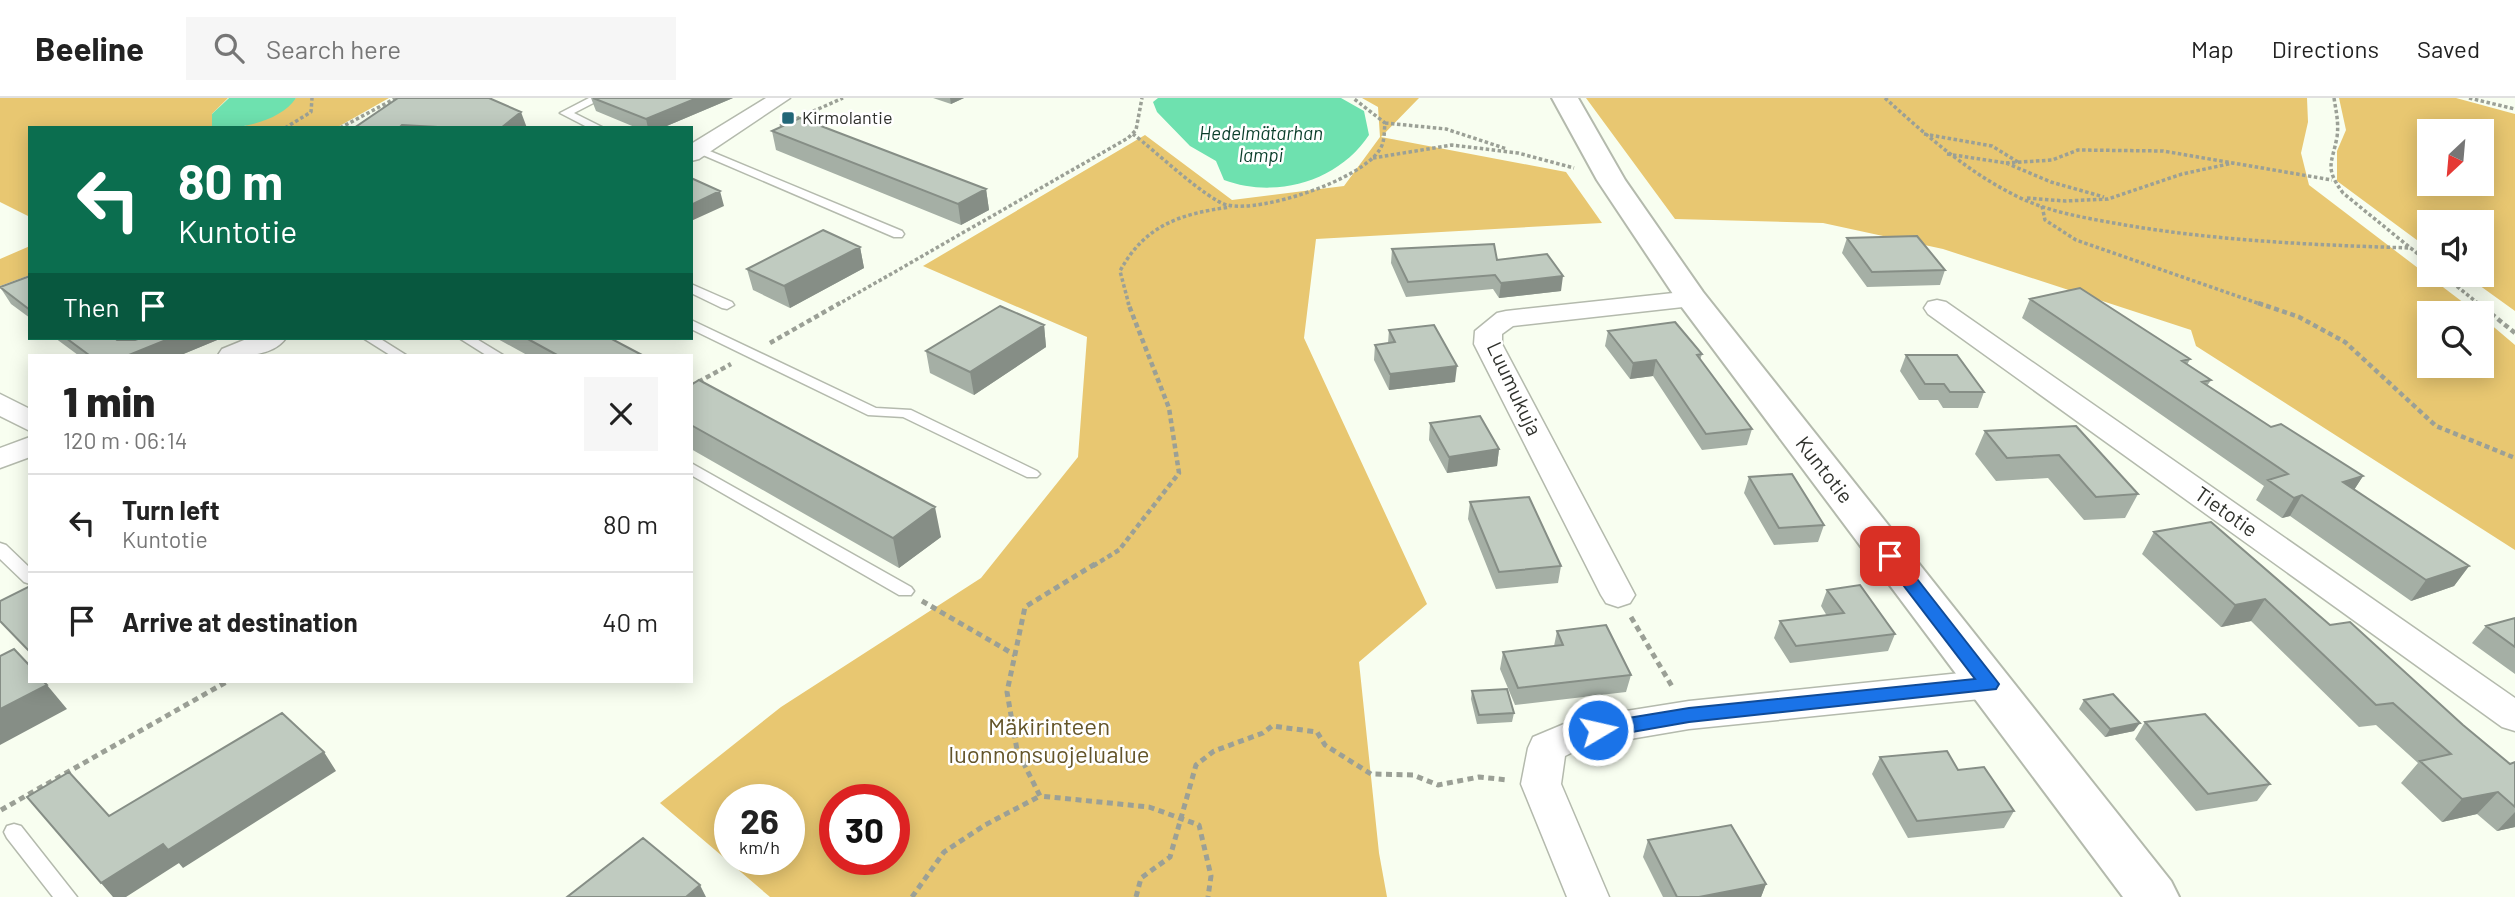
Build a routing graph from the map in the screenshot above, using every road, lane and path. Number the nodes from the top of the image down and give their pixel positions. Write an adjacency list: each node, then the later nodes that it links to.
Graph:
1 (312, 98): 13 (path)
2 (396, 98): 14 (path)
3 (598, 98): 15 (lane)
4 (780, 98): 18 (street)
5 (1142, 98): 16 (path)
6 (1353, 98): 12 (path)
7 (1564, 98): 36 (street, Kuntotie)
8 (1885, 98): 17 (path)
9 (2334, 98): 26 (path)
10 (2469, 98): 11 (path)
11 (2515, 109)
12 (1385, 123): 19 (path); 21 (path)
13 (288, 126)
14 (344, 126)
15 (594, 126)
16 (1133, 134): 30 (path); 45 (path)
17 (1924, 134): 20 (path); 22 (path)
18 (696, 152): 31 (lane)
19 (1518, 153): 21 (path); 25 (path)
20 (1947, 154): 23 (path); 27 (path)
21 (1372, 158): 30 (path)
22 (2018, 162): 23 (path); 24 (path)
23 (2006, 163): 28 (path)
24 (2234, 163): 26 (path); 28 (path)
25 (1586, 171)
26 (2332, 180): 32 (path)
27 (2019, 197): 28 (path); 29 (path)
28 (2108, 199)
29 (2042, 205): 32 (path); 50 (path)
30 (1230, 207): 58 (path)
31 (898, 233)
32 (2411, 248): 33 (path)
33 (2417, 253)
34 (2458, 287): 40 (path)
35 (693, 289): 37 (lane)
36 (1692, 299): 57 (street, Luumukuja); 60 (street, Kuntotie)
37 (727, 305)
38 (1937, 308): 62 (street, Tietotie)
39 (693, 325): 45 (lane)
40 (2515, 333)
41 (373, 340): 43 (lane)
42 (470, 340): 44 (lane)
43 (397, 354)
44 (494, 354)
45 (749, 354): 46 (path); 53 (lane)
46 (693, 385)
47 (0, 403): 48 (street)
48 (28, 421)
49 (28, 447): 51 (street)
50 (2515, 458)
51 (0, 459)
52 (693, 469): 56 (lane)
53 (1032, 474)
54 (0, 548): 55 (lane)
55 (28, 576)
56 (905, 591): 58 (path)
57 (1618, 595): 61 (path)
58 (1015, 655): 64 (path)
59 (224, 683): 65 (path)
60 (1990, 684): 61 (street); 73 (street, Kuntotie)
61 (1689, 715): 63 (street)
62 (2515, 717)
63 (1541, 784): 66 (path); 72 (street)
64 (1040, 796): 66 (path); 69 (path)
65 (0, 811)
66 (1179, 819): 70 (path); 71 (path)
67 (14, 832): 68 (lane)
68 (66, 897)
69 (912, 897)
70 (1136, 897)
71 (1208, 897)
72 (1588, 897)
73 (2153, 897)

